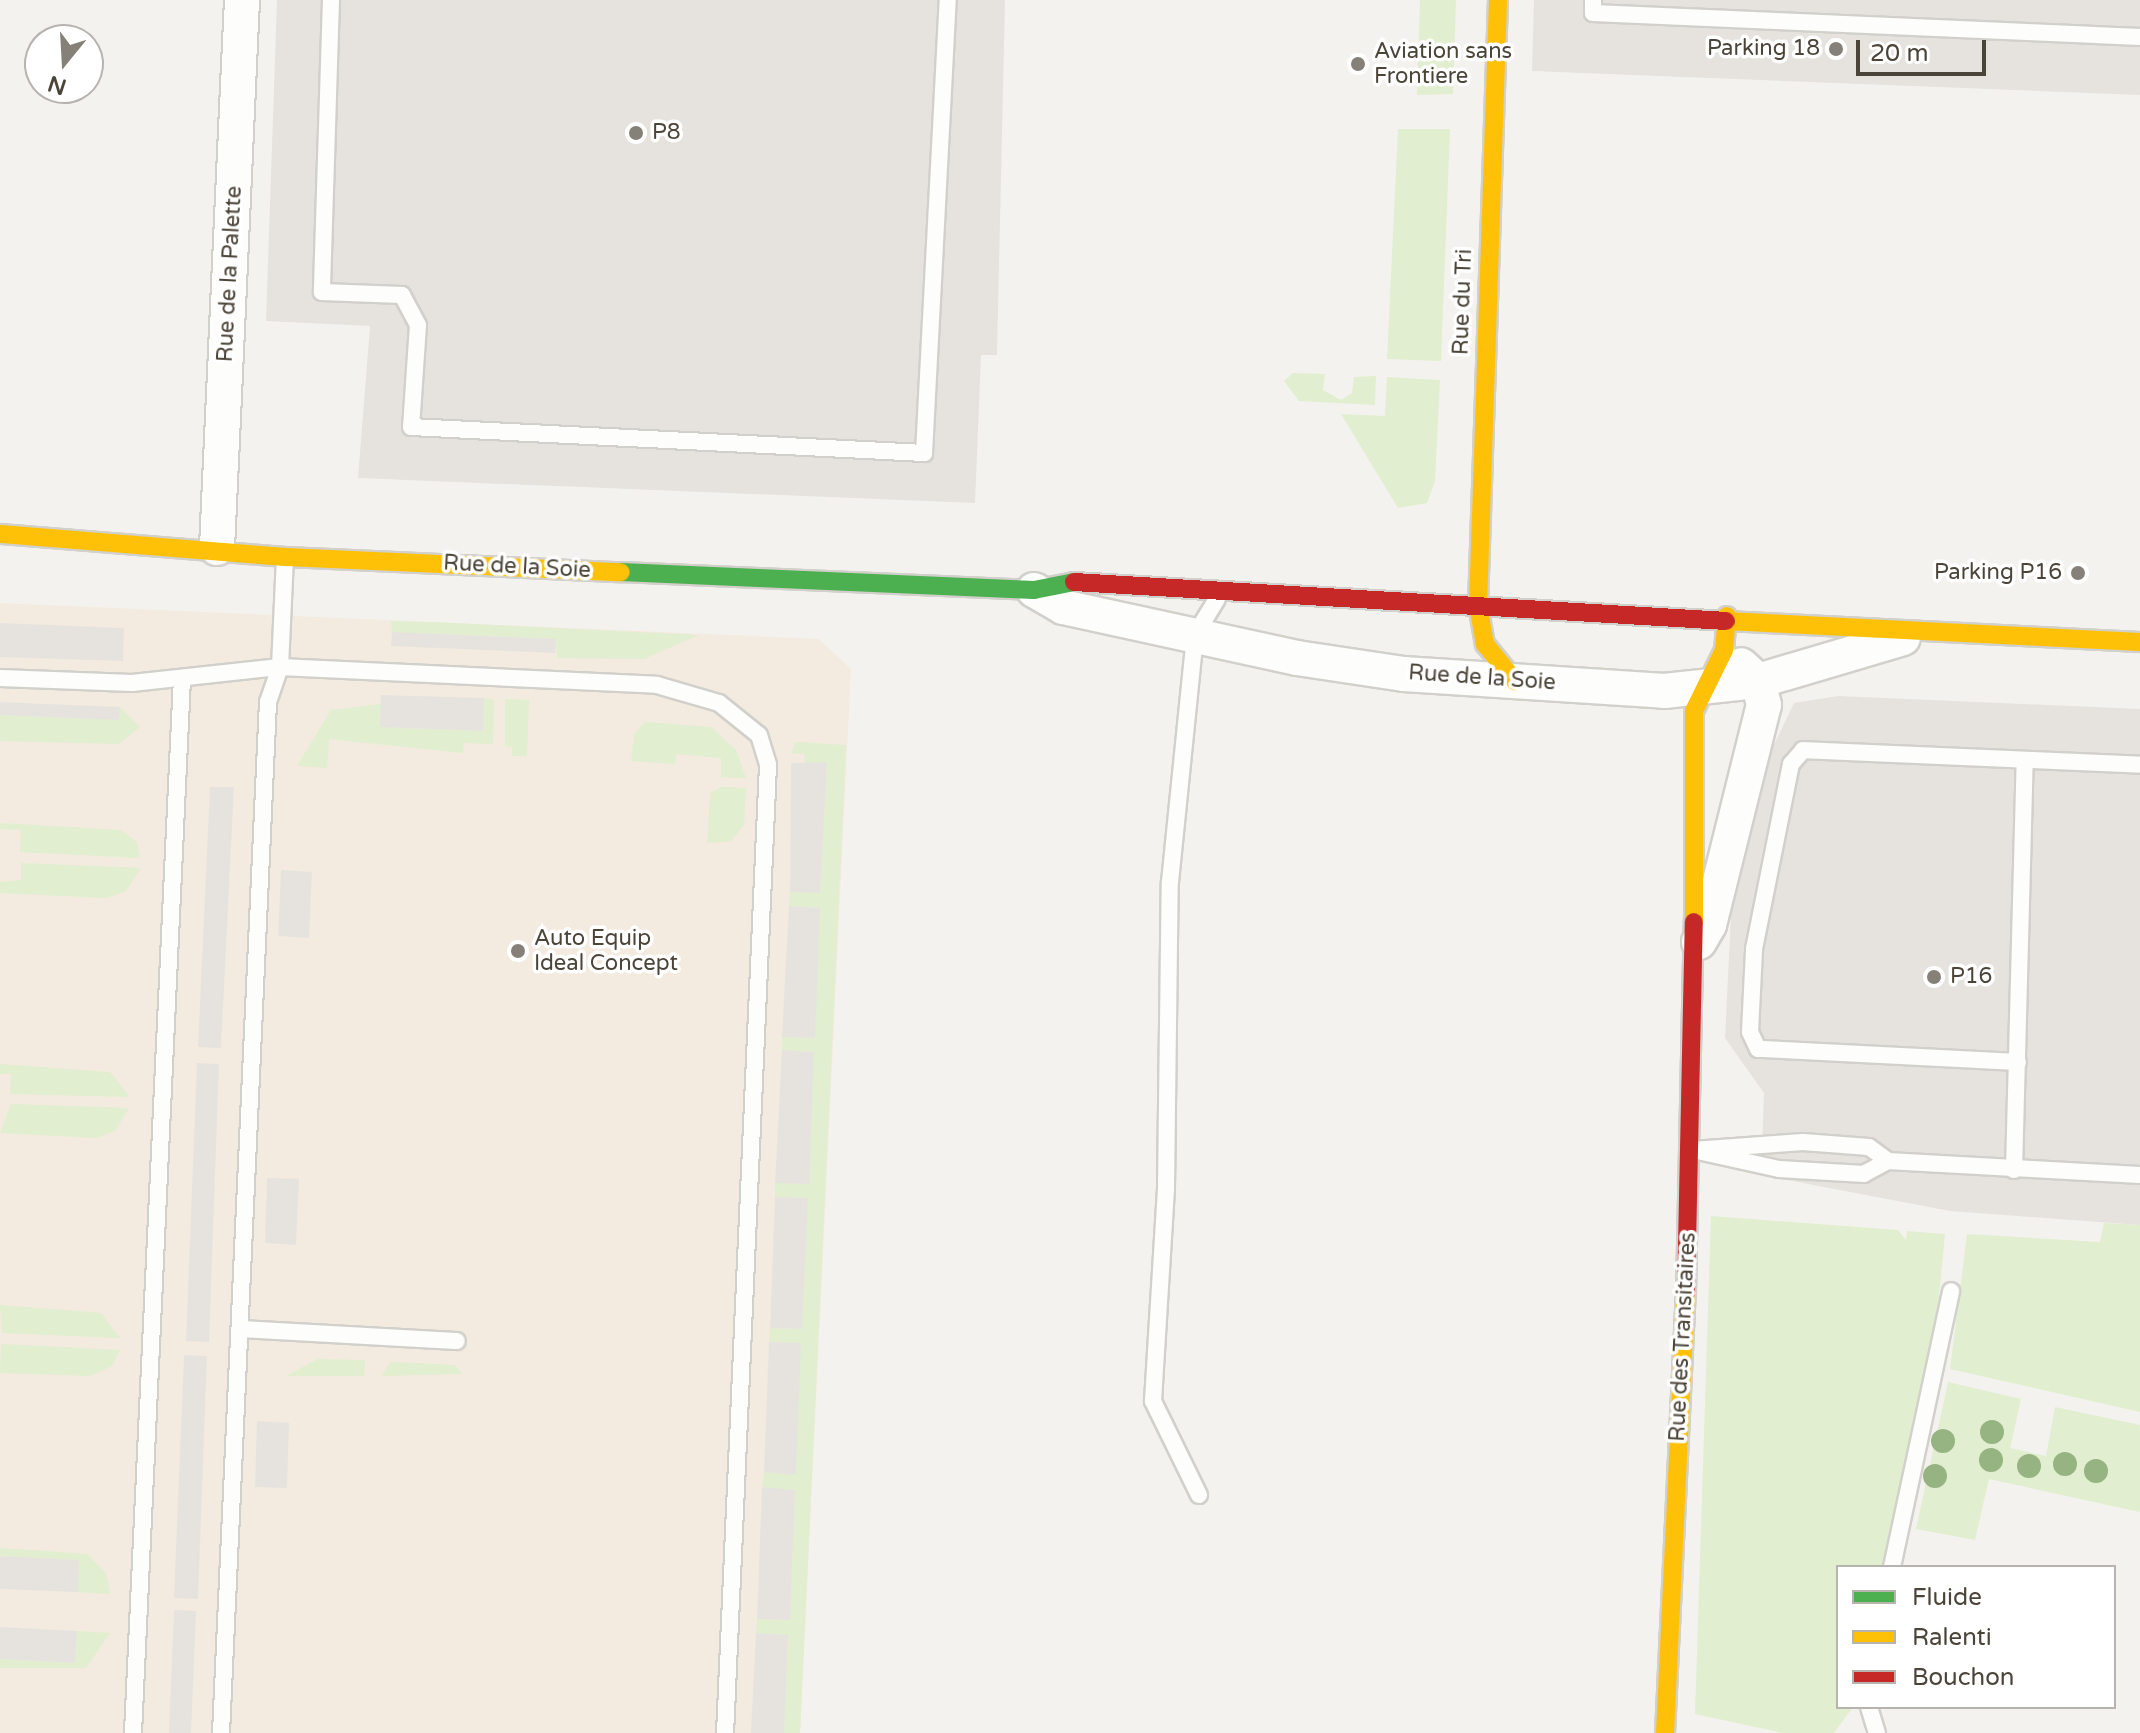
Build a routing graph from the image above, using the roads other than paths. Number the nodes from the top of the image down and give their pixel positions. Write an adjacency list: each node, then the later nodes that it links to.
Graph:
1 (242, 0): 8 (street, Rue de la Palette)
2 (331, 0): 3 (lane)
3 (948, 0)
4 (1498, 0): 12 (street, Rue du Tri)
5 (1593, 0): 6 (lane)
6 (2140, 37)
7 (0, 534): 8 (street, Rue de la Soie)
8 (217, 548): 9 (street, Rue de la Soie)
9 (285, 557): 10 (street, Rue de la Soie); 18 (lane)
10 (1034, 590): 11 (street, Rue de la Soie); 15 (street, Rue de la Soie)
11 (1221, 595): 12 (street, Rue de la Soie); 15 (lane)
12 (1478, 605): 13 (street, Rue de la Soie); 21 (street, Rue du Tri)
13 (1727, 616): 14 (street, Rue de la Soie); 17 (street, Rue des Transitaires)
14 (1932, 631): 16 (street, Rue de la Soie); 22 (street, Rue de la Soie)
15 (1195, 635): 21 (street, Rue de la Soie); 35 (lane)
16 (2140, 642)
17 (1724, 650): 22 (street); 23 (street, Rue des Transitaires)
18 (280, 667): 20 (lane); 33 (lane); 40 (lane)
19 (0, 678): 20 (lane)
20 (182, 679): 38 (lane)
21 (1515, 681): 23 (street, Rue de la Soie)
22 (1758, 681): 23 (street, Rue de la Soie); 26 (street, Rue des Transitaires)
23 (1700, 691): 26 (street, Rue des Transitaires)
24 (2025, 760): 25 (lane); 27 (lane); 27 (lane)
25 (2140, 765)
26 (1698, 942): 28 (street, Rue des Transitaires)
27 (2018, 1062): 30 (lane)
28 (1693, 1150): 29 (lane); 29 (lane); 41 (street, Rue des Transitaires)
29 (1888, 1161): 30 (lane)
30 (2014, 1170): 31 (lane)
31 (2140, 1175)
32 (1951, 1291): 36 (lane)
33 (240, 1329): 34 (lane); 39 (lane)
34 (457, 1341)
35 (1199, 1495)
36 (1892, 1565)
37 (1870, 1709): 42 (lane)
38 (133, 1733)
39 (221, 1733)
40 (725, 1733)
41 (1665, 1733)
42 (1877, 1733)

